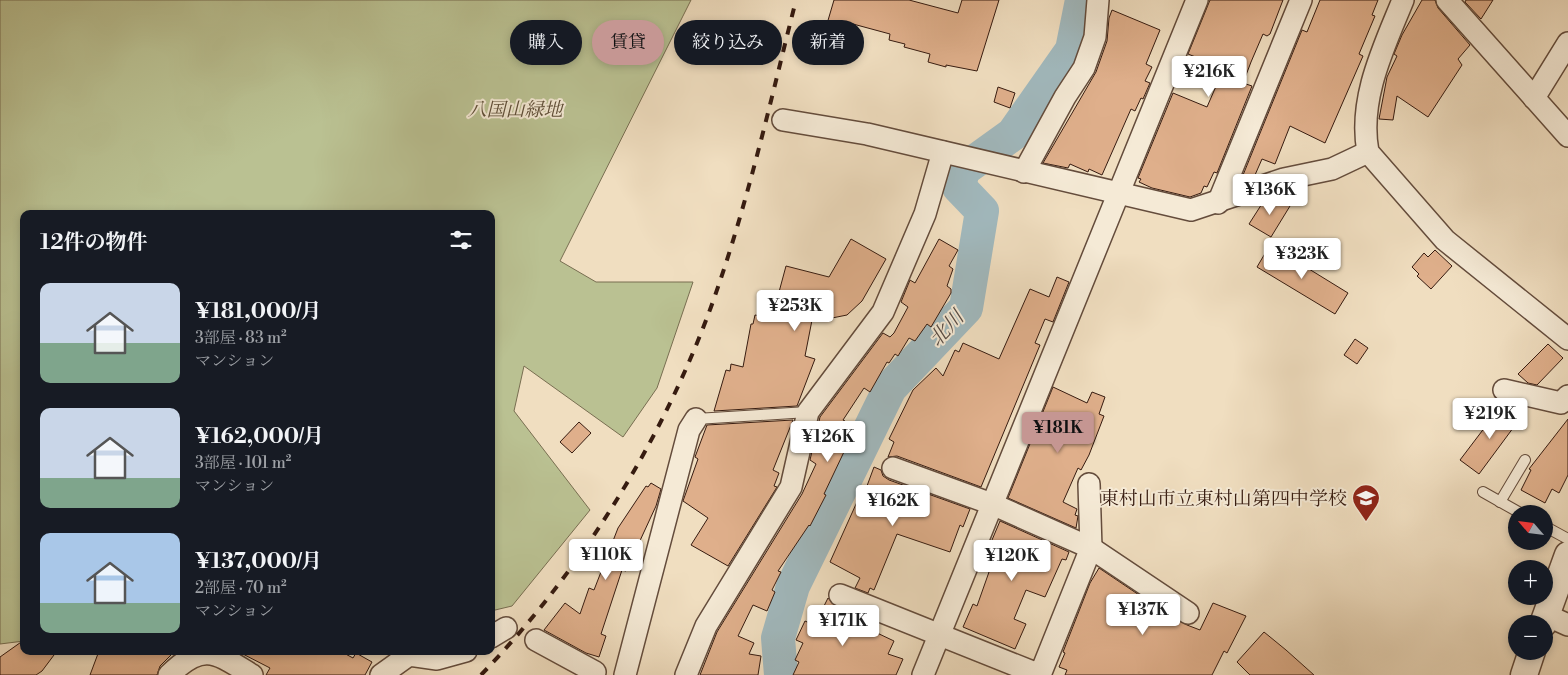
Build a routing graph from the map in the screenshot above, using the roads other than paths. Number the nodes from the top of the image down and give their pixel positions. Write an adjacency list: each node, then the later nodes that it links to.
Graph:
1 (1098, 0): 12 (street)
2 (1197, 0): 13 (street)
3 (1301, 0): 14 (street)
4 (1404, 0): 10 (street)
5 (1447, 0): 7 (street)
6 (1568, 43): 7 (street)
7 (1534, 98): 9 (street)
8 (784, 120): 11 (street)
9 (1568, 136)
10 (1368, 152): 14 (street); 15 (street)
11 (952, 154): 12 (street); 18 (street)
12 (1016, 170): 13 (street)
13 (1117, 194): 14 (street); 25 (street)
14 (1218, 203)
15 (1568, 339)
16 (1504, 390): 17 (street)
17 (1568, 396)
18 (808, 412): 19 (lane); 47 (street)
19 (696, 419): 46 (street)
20 (1525, 460): 24 (lane)
21 (893, 468): 25 (street)
22 (1089, 484): 29 (street)
23 (1483, 492): 24 (lane)
24 (1500, 502): 26 (lane)
25 (992, 504): 29 (street); 34 (street)
26 (1508, 506)
27 (1553, 531): 28 (lane)
28 (1568, 539)
29 (1091, 548): 32 (street); 49 (street)
30 (1568, 555): 33 (street)
31 (840, 594): 34 (street)
32 (1188, 613)
33 (1553, 617)
34 (940, 633): 48 (street); 49 (street)
35 (536, 640): 42 (street)
36 (201, 655): 43 (street)
37 (220, 655): 44 (street)
38 (401, 655): 45 (street)
39 (415, 655): 40 (street)
40 (452, 655)
41 (1529, 660): 50 (street)
42 (598, 674)
43 (169, 675)
44 (252, 675)
45 (381, 675)
46 (625, 675)
47 (686, 675)
48 (923, 675)
49 (1040, 675)
50 (1524, 675)

